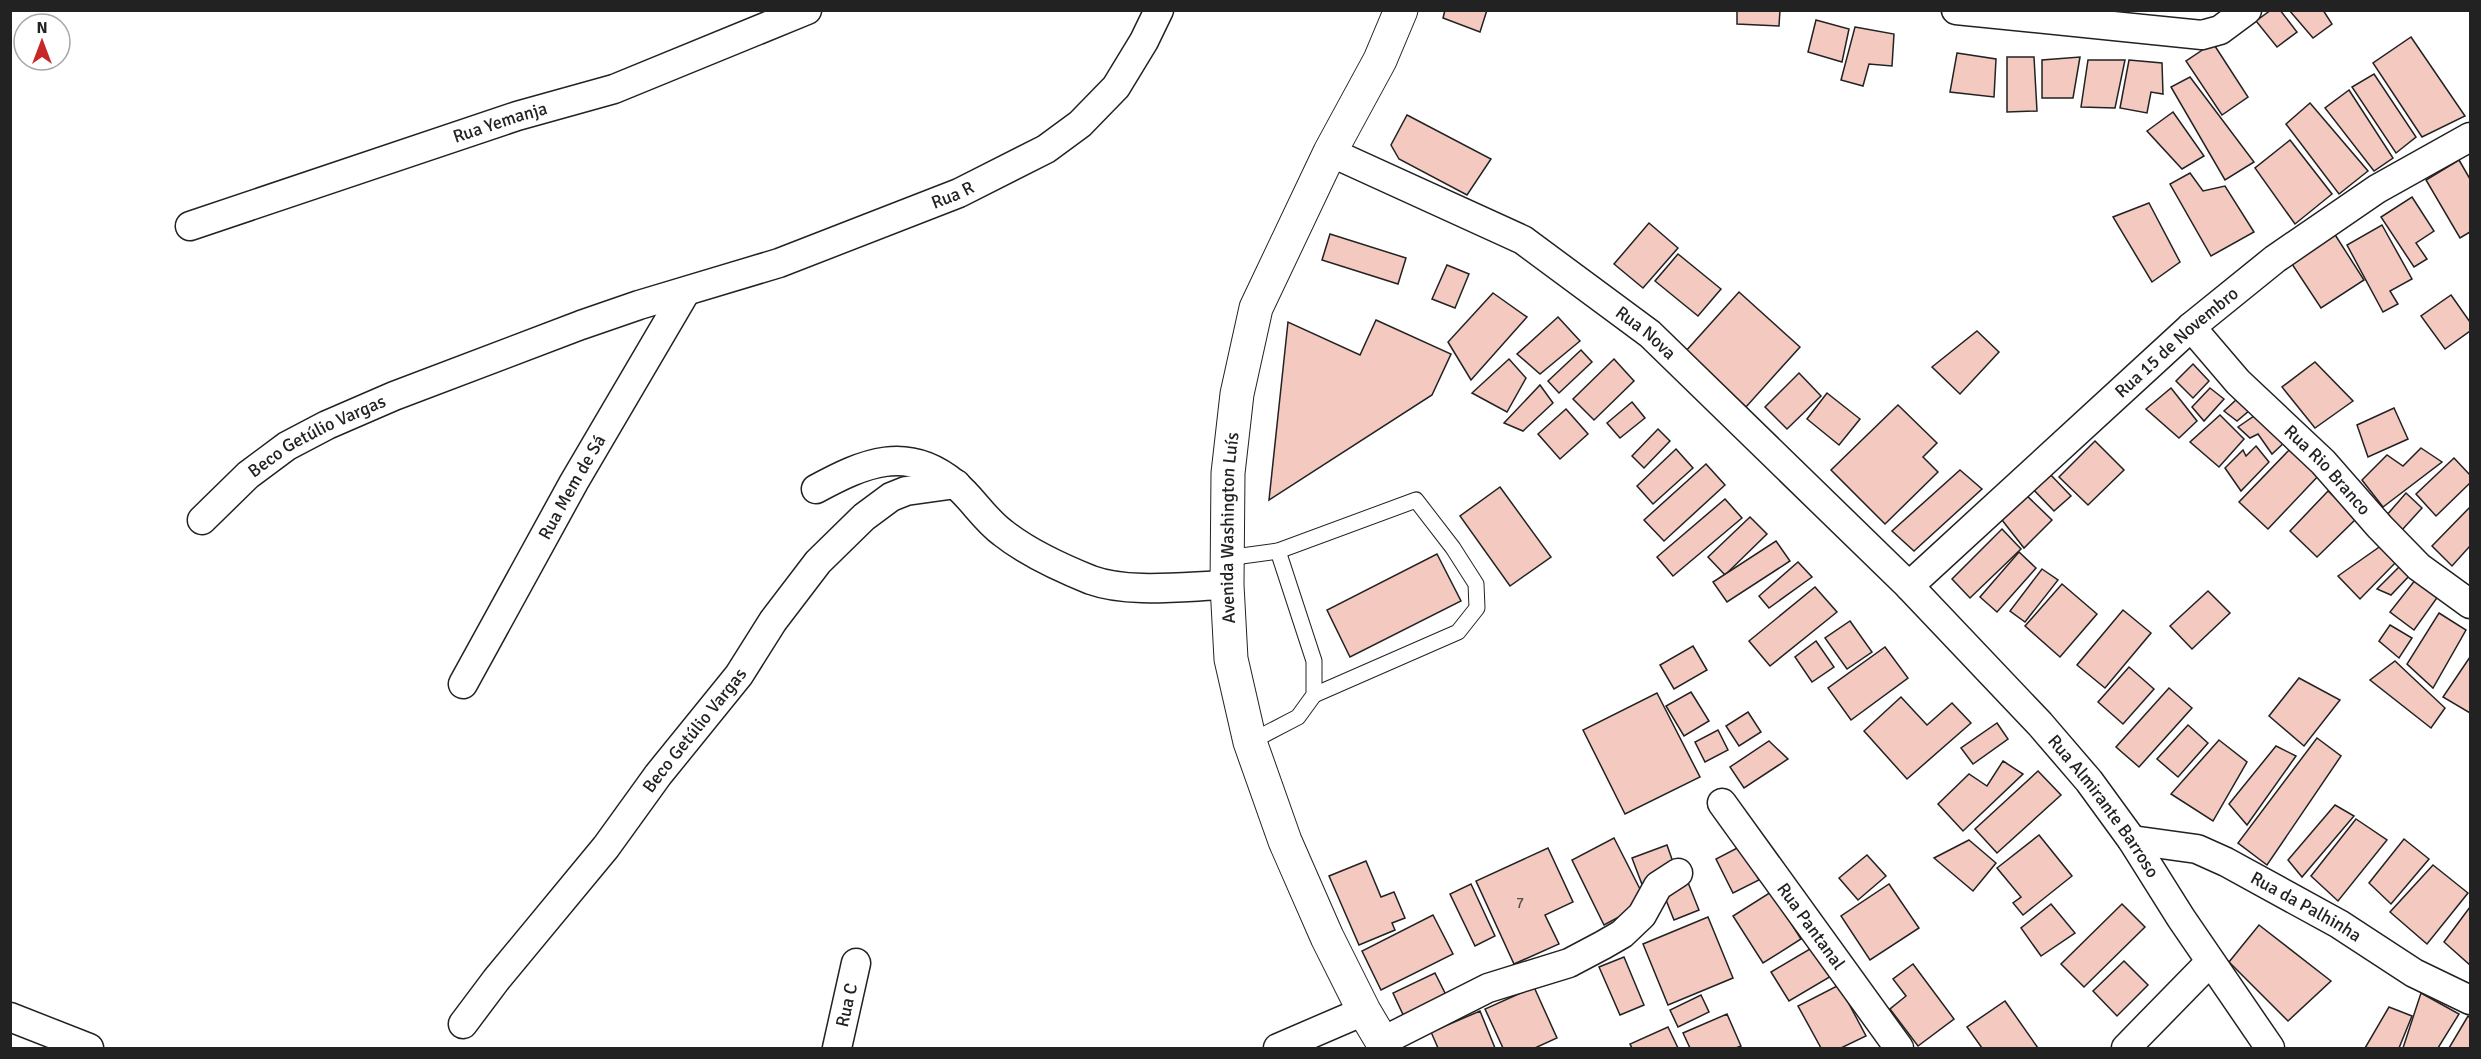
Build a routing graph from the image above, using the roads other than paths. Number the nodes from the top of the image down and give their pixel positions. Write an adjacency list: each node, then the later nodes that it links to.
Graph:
1 (807, 10): 8 (street, Rua Yemanja)
2 (1159, 10): 9 (street, Rua R)
3 (1401, 10): 7 (main road, Avenida Washington Luís)
4 (1956, 10): 5 (street)
5 (2247, 10)
6 (2470, 137): 10 (street, Rua 15 de Novembro)
7 (1330, 152): 15 (main road, Avenida Washington Luís); 16 (street, Rua Nova)
8 (190, 225)
9 (685, 293): 13 (street, Beco Getúlio Vargas); 18 (street, Rua Mem de Sá)
10 (2191, 327): 16 (street, Rua 15 de Novembro); 17 (street, Rua Rio Branco)
11 (956, 484): 12 (street); 15 (street); 29 (street, Beco Getúlio Vargas)
12 (816, 489)
13 (202, 520)
14 (1278, 551): 15 (lane); 19 (lane); 19 (lane)
15 (1227, 571): 20 (main road, Avenida Washington Luís)
16 (1909, 586): 22 (street, Rua Almirante Barroso)
17 (2470, 604)
18 (463, 684)
19 (1314, 695): 20 (lane)
20 (1250, 742): 27 (main road, Avenida Washington Luís)
21 (1722, 803): 34 (street, Rua Pantanal)
22 (2132, 840): 24 (street, Rua Almirante Barroso); 26 (street, Rua da Palhinha)
23 (1678, 873): 30 (street)
24 (2210, 962): 35 (street); 36 (street, Rua Almirante Barroso)
25 (856, 963): 32 (street, Rua C)
26 (2470, 1000)
27 (1364, 1011): 30 (main road, Avenida Washington Luís); 33 (street)
28 (10, 1017): 31 (street)
29 (463, 1024)
30 (1384, 1045)
31 (89, 1048)
32 (837, 1048)
33 (1278, 1048)
34 (1899, 1048)
35 (2126, 1048)
36 (2270, 1048)

